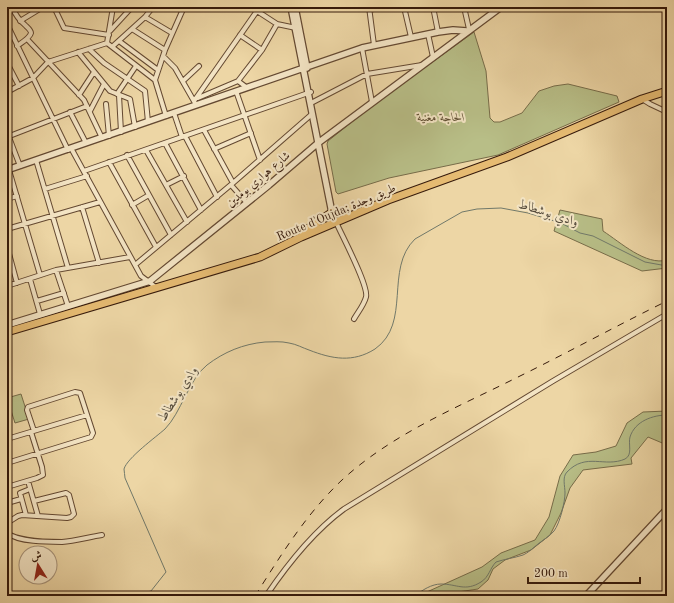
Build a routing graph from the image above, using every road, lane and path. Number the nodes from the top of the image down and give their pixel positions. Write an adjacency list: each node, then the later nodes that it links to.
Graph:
1 (12, 7): 20 (street)
2 (43, 7): 16 (street)
3 (54, 7): 27 (street)
4 (113, 7): 27 (street)
5 (132, 7): 27 (street)
6 (153, 7): 19 (street)
7 (184, 7): 28 (street)
8 (252, 7): 18 (street)
9 (294, 7): 10 (street); 23 (street)
10 (302, 7)
11 (383, 7): 17 (street)
12 (404, 7): 31 (street)
13 (433, 7): 26 (street)
14 (464, 7): 25 (street)
15 (501, 7): 25 (street, شارع هواري بومدين)
16 (36, 9): 20 (street)
17 (369, 9): 35 (street)
18 (257, 11): 22 (street); 30 (street)
19 (145, 18): 24 (street); 28 (street)
20 (20, 21): 32 (street)
21 (7, 24): 36 (street)
22 (277, 24): 23 (street); 41 (street)
23 (297, 28): 50 (street)
24 (132, 29): 33 (street); 40 (street)
25 (468, 30): 26 (street); 44 (street, شارع هواري بومدين)
26 (438, 32): 29 (street)
27 (109, 33): 34 (street)
28 (172, 34): 40 (street)
29 (428, 34): 31 (street); 44 (street)
30 (240, 35): 41 (street); 69 (street)
31 (411, 37): 35 (street)
32 (27, 39): 36 (street); 45 (street)
33 (119, 41): 37 (street); 51 (street)
34 (107, 43): 37 (street); 39 (street)
35 (374, 44): 38 (street)
36 (17, 46): 54 (street)
37 (112, 47): 48 (street)
38 (362, 48): 50 (street); 53 (street)
39 (89, 49): 42 (street); 55 (street)
40 (165, 50): 43 (street)
41 (262, 50): 58 (street)
42 (78, 52): 45 (street); 52 (street)
43 (163, 56): 51 (street); 57 (street)
44 (433, 57): 47 (street, شارع هواري بومدين)
45 (48, 62): 54 (street); 66 (street)
46 (7, 63): 60 (street)
47 (422, 65): 53 (street); 71 (street, شارع هواري بومدين)
48 (136, 66): 55 (street); 56 (street)
49 (198, 66): 57 (street)
50 (305, 67): 61 (street); 65 (street)
51 (158, 70): 56 (street)
52 (94, 72): 59 (street); 66 (street)
53 (367, 74): 70 (street); 71 (street)
54 (33, 78): 60 (street); 81 (street)
55 (127, 80): 67 (street); 82 (street)
56 (155, 80): 80 (street)
57 (183, 80): 69 (street)
58 (238, 82): 61 (street); 69 (street)
59 (104, 84): 67 (street); 74 (street)
60 (19, 86): 64 (street)
61 (246, 88): 62 (street)
62 (236, 91): 69 (street); 79 (street)
63 (667, 91): 68 (main road, Route d'Oujda; طريق وجدة)
64 (7, 92)
65 (310, 92): 70 (street); 78 (street); 79 (street)
66 (79, 95): 73 (street)
67 (118, 95): 83 (street); 85 (street)
68 (642, 98): 76 (street); 121 (main road, Route d'Oujda; طريق وجدة)
69 (196, 101): 77 (street)
70 (313, 102): 91 (street)
71 (372, 102): 91 (street, شارع هواري بومدين)
72 (106, 104): 88 (street)
73 (87, 106): 74 (street); 75 (street)
74 (90, 111): 90 (street)
75 (70, 112): 81 (street); 92 (street)
76 (667, 112)
77 (174, 113): 80 (street); 89 (street)
78 (312, 114): 91 (street); 99 (street)
79 (245, 115): 84 (street); 86 (street)
80 (166, 116): 82 (street)
81 (54, 119): 87 (street); 94 (street)
82 (148, 122): 83 (street)
83 (135, 127): 85 (street)
84 (204, 130): 89 (street); 95 (street)
85 (122, 132): 88 (street)
86 (251, 133): 95 (street); 99 (street)
87 (8, 135): 101 (street)
88 (109, 136): 90 (street)
89 (183, 137): 93 (street); 111 (street)
90 (102, 138): 92 (street)
91 (319, 142): 114 (street, شارع هواري بومدين); 118 (street)
92 (86, 143): 94 (street)
93 (165, 143): 96 (street); 105 (street)
94 (69, 149): 98 (street); 103 (street)
95 (214, 149): 106 (street)
96 (146, 150): 97 (street); 107 (street)
97 (127, 155): 100 (street); 109 (street)
98 (36, 160): 101 (street); 108 (street)
99 (260, 160): 106 (street)
100 (109, 162): 103 (street); 115 (street)
101 (20, 166): 102 (street)
102 (8, 170): 110 (street)
103 (84, 171): 104 (street)
104 (87, 176): 108 (street); 113 (street)
105 (184, 176): 107 (street); 117 (street)
106 (232, 184): 111 (street); 114 (street)
107 (166, 185): 120 (street)
108 (44, 189): 119 (street)
109 (149, 195): 115 (street); 124 (street)
110 (18, 196): 112 (street); 122 (street)
111 (217, 197): 117 (street)
112 (7, 199)
113 (100, 202): 116 (street); 128 (street)
114 (247, 203): 136 (street, شارع هواري بومدين)
115 (132, 205): 126 (street)
116 (82, 207): 119 (street); 129 (street)
117 (201, 210): 120 (street)
118 (333, 212): 121 (street); 125 (main road)
119 (52, 216): 122 (street); 131 (street)
120 (187, 222): 124 (street)
121 (337, 222): 125 (main road, Route d'Oujda; طريق وجدة); 146 (street)
122 (25, 223): 123 (street); 133 (street)
123 (7, 229)
124 (171, 235): 126 (street)
125 (301, 237): 140 (main road, Route d'Oujda; طريق وجدة)
126 (156, 248): 130 (street)
127 (8, 250): 137 (street)
128 (130, 257): 129 (street); 130 (street)
129 (99, 263): 131 (street)
130 (135, 265): 134 (street)
131 (68, 268): 132 (street)
132 (56, 270): 133 (street); 141 (street)
133 (40, 275): 135 (street)
134 (141, 276): 136 (street); 138 (street)
135 (30, 279): 137 (street); 142 (street)
136 (150, 281): 138 (street, شارع هواري بومدين); 140 (street)
137 (17, 283): 139 (street)
138 (140, 285): 143 (street, شارع هواري بومدين)
139 (7, 286)
140 (157, 288): 148 (main road, Route d'Oujda; طريق وجدة)
141 (64, 293): 142 (street); 143 (street)
142 (37, 302): 144 (street)
143 (68, 306): 144 (street, شارع هواري بومدين)
144 (40, 314): 147 (street, شارع هواري بومدين)
145 (667, 314): 166 (street)
146 (354, 319)
147 (7, 324)
148 (7, 332)
149 (87, 415): 150 (street); 150 (street); 152 (street)
150 (33, 432): 151 (street); 152 (street)
151 (7, 439)
152 (38, 454): 153 (street); 154 (street)
153 (7, 463)
154 (28, 480): 155 (street); 156 (street)
155 (7, 487)
156 (30, 489): 157 (street); 158 (street)
157 (21, 499): 159 (street); 161 (street)
158 (34, 501): 162 (street); 162 (street)
159 (7, 503)
160 (667, 509): 167 (street)
161 (26, 515): 162 (street); 163 (street)
162 (38, 516)
163 (7, 523)
164 (7, 534): 165 (street)
165 (102, 535)
166 (266, 596)
167 (586, 596)

